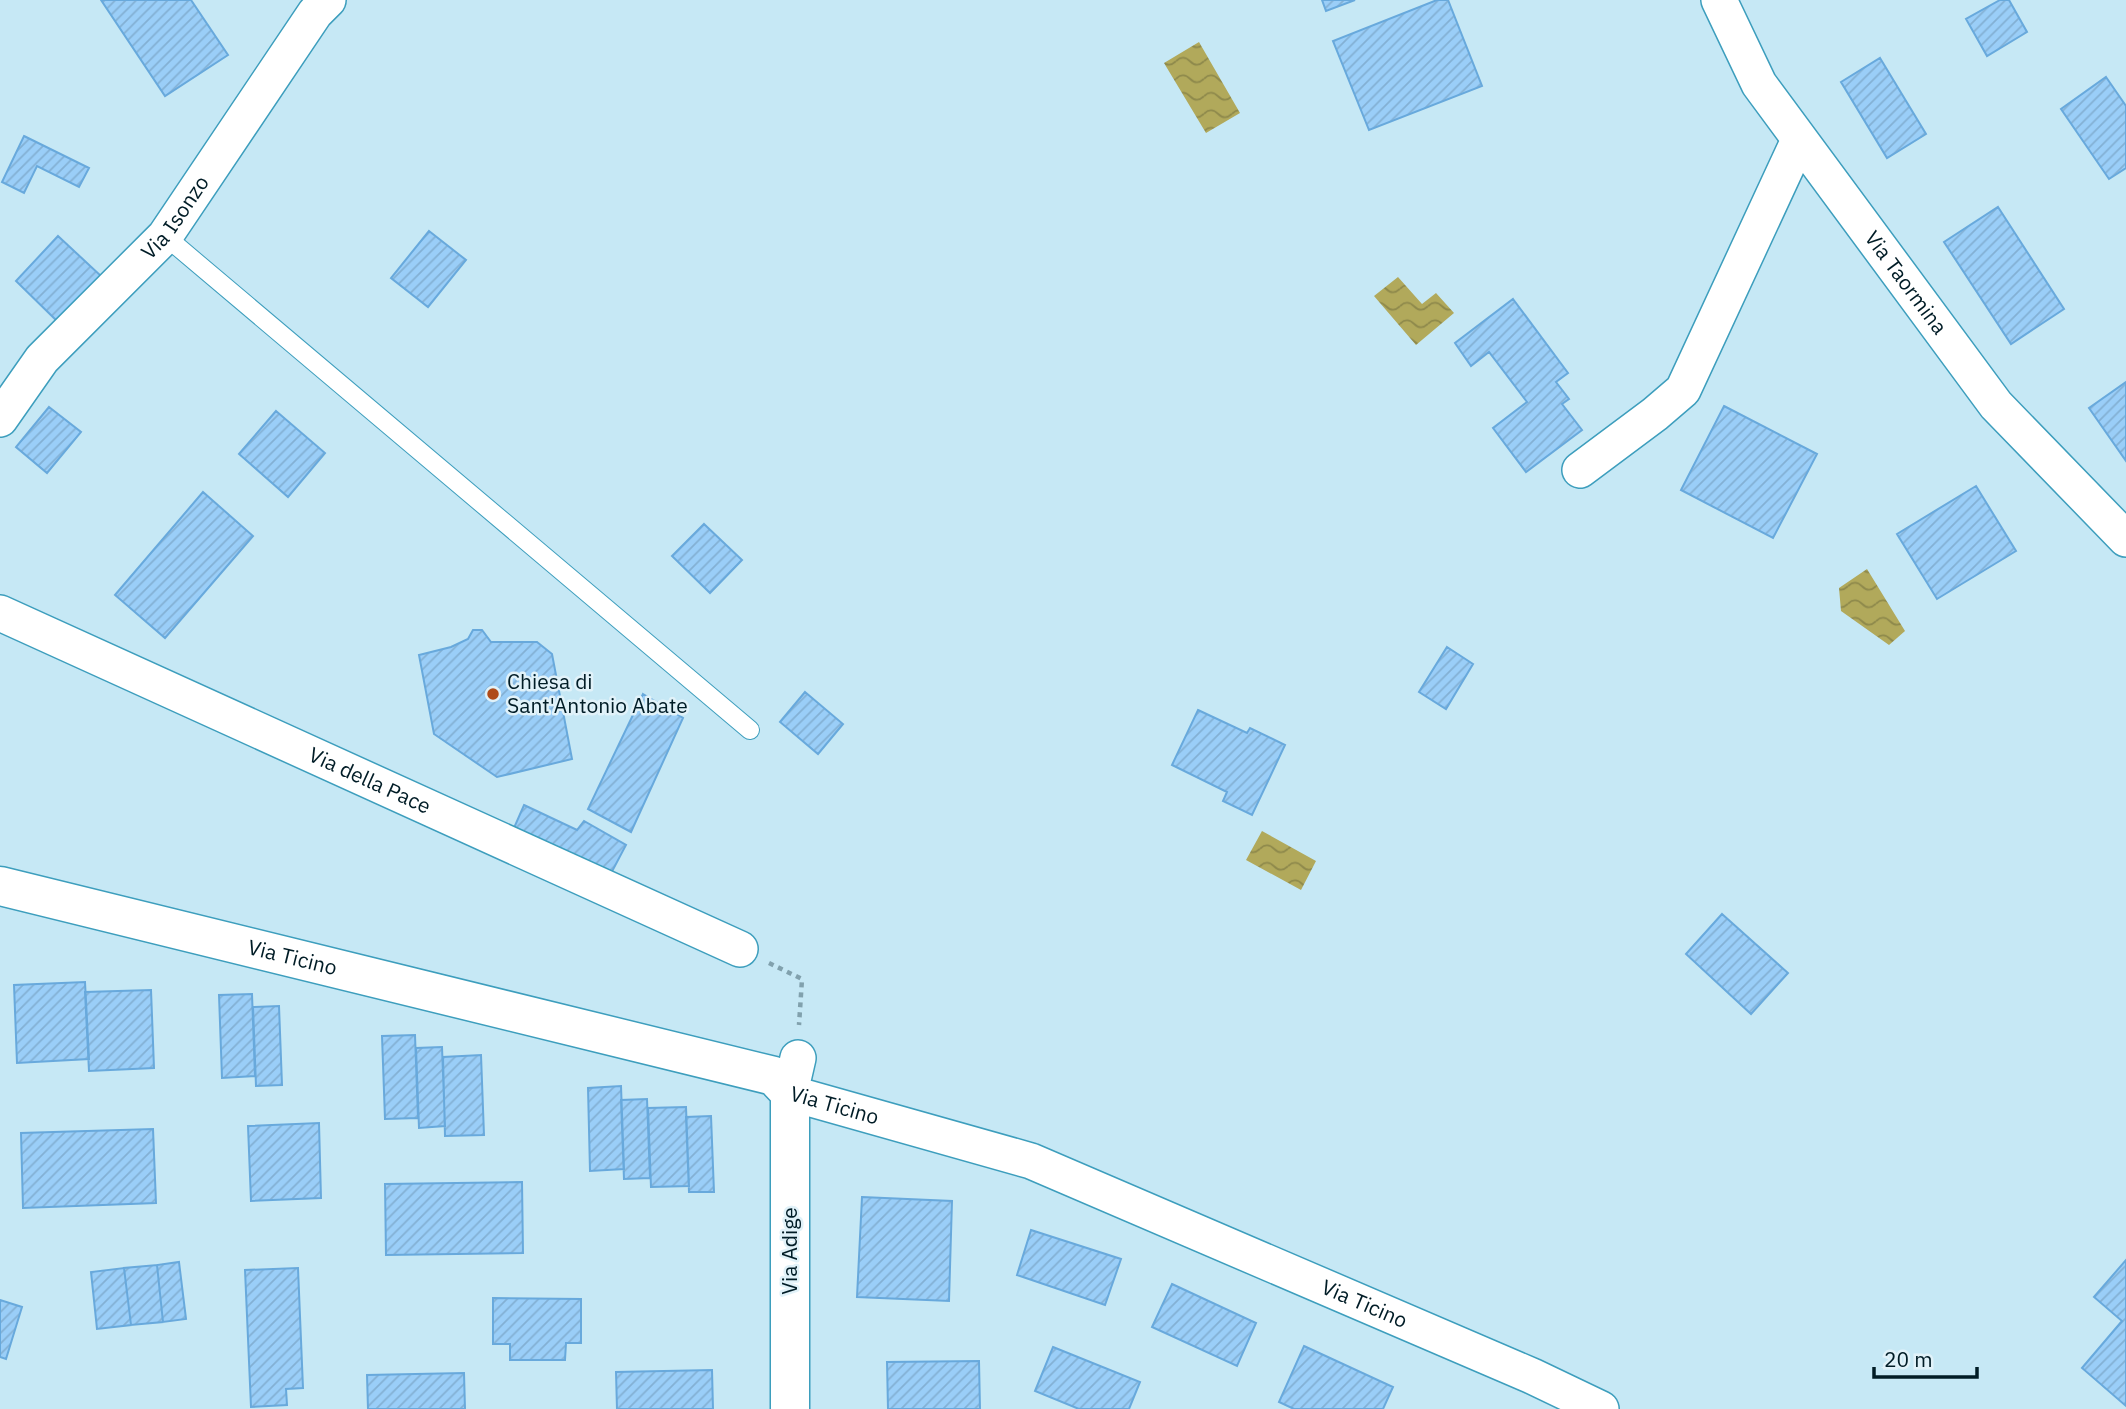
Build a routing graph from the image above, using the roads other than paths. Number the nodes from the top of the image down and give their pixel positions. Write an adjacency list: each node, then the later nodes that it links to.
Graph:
1 (328, 0): 4 (street, Via Isonzo)
2 (1719, 0): 3 (street, Via Taormina)
3 (1799, 140): 6 (street); 7 (street, Via Taormina)
4 (165, 236): 5 (street, Via Isonzo); 9 (lane)
5 (0, 419)
6 (1580, 470)
7 (2126, 539)
8 (0, 613): 11 (street, Via della Pace)
9 (750, 730)
10 (0, 886): 12 (main road, Via Ticino)
11 (740, 949)
12 (794, 1075): 13 (main road, Via Adige); 14 (street, Via Ticino)
13 (790, 1409)
14 (1601, 1409)

